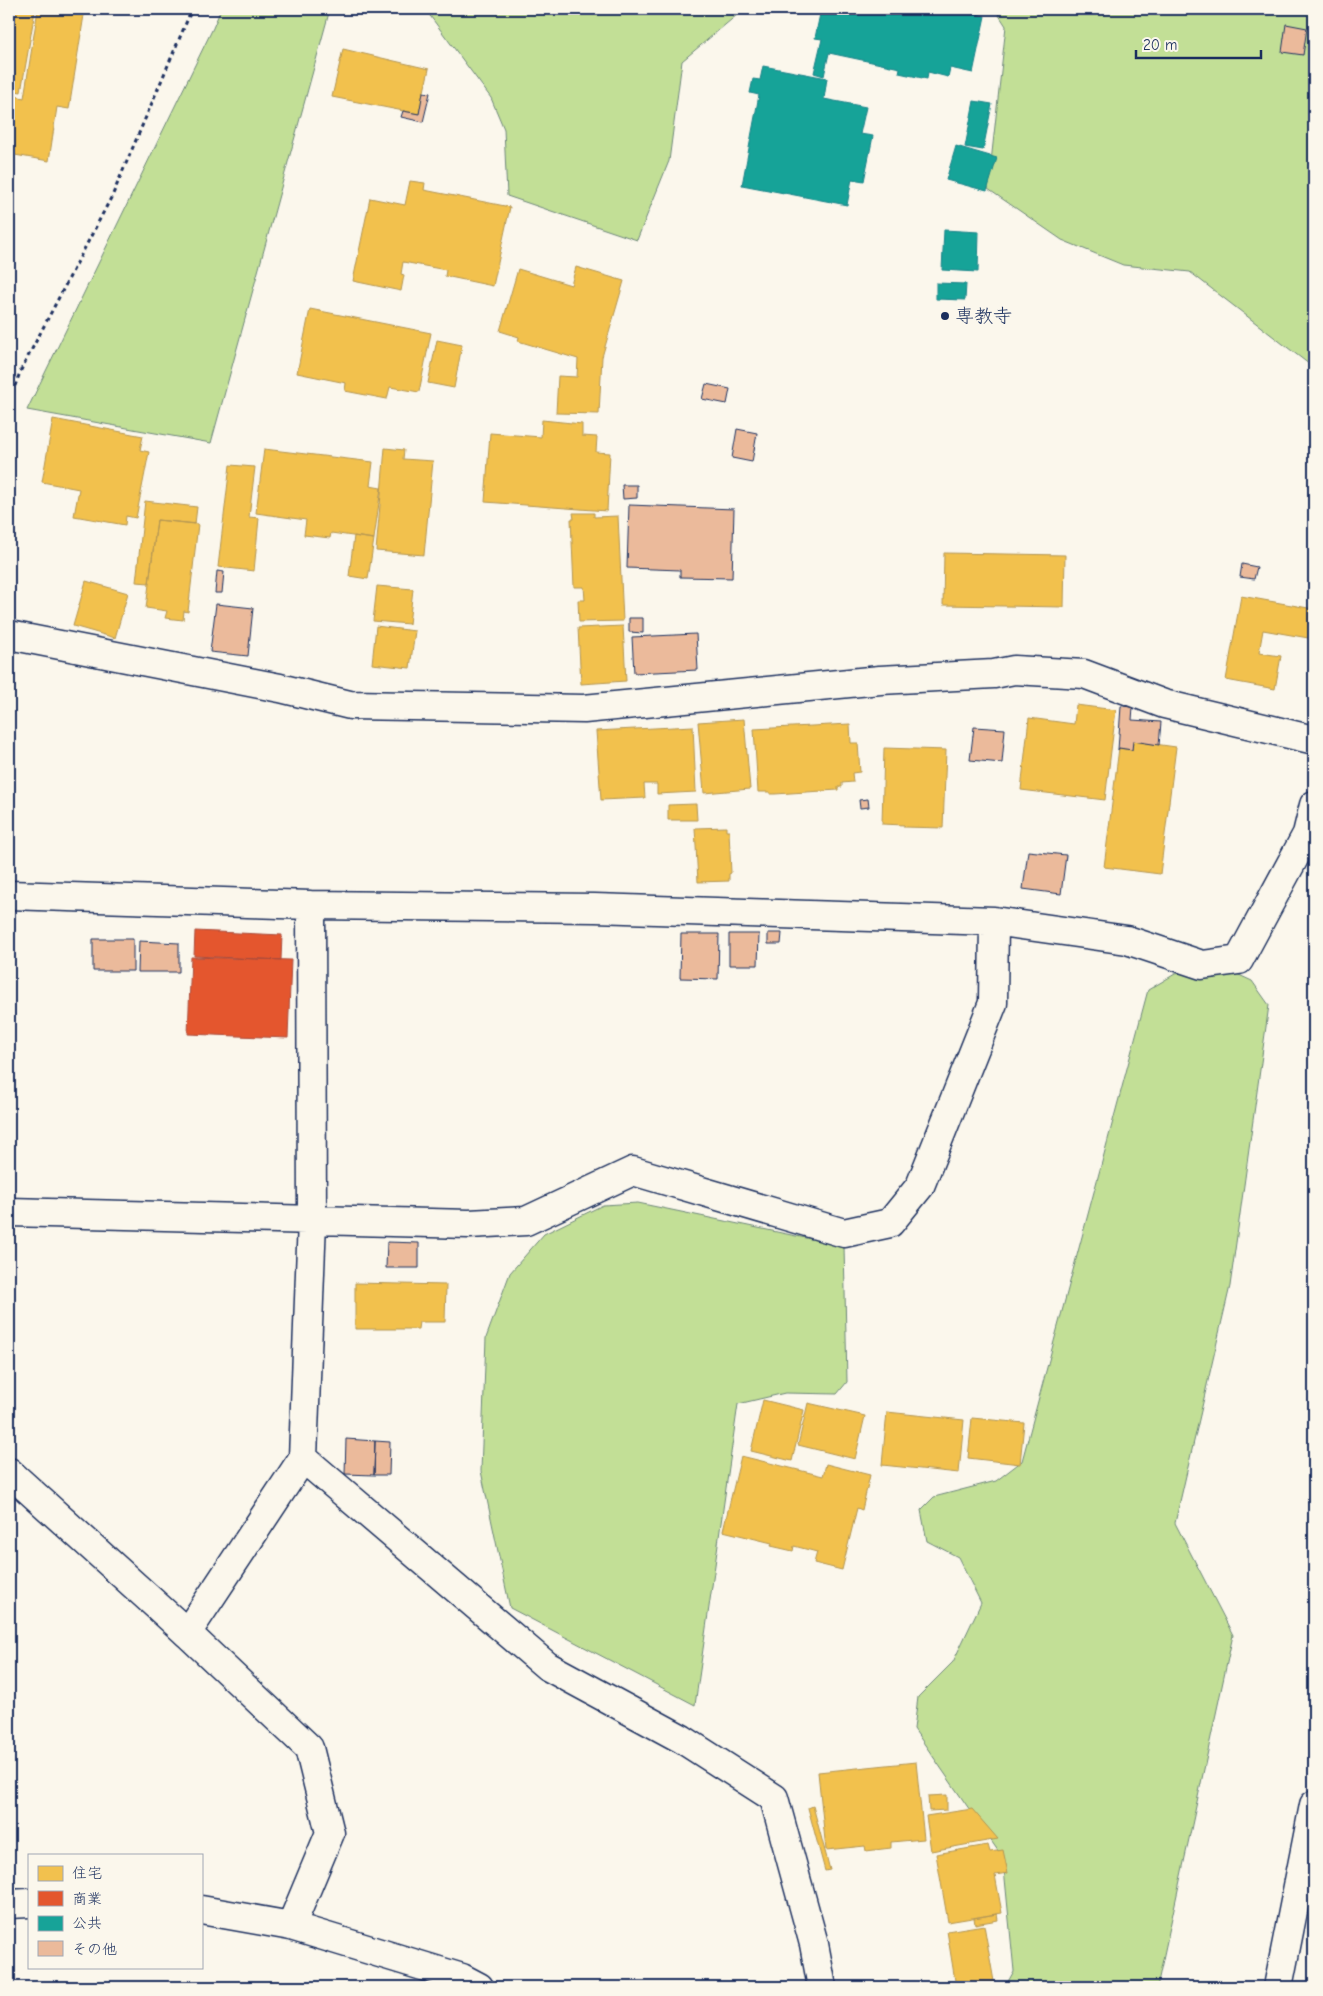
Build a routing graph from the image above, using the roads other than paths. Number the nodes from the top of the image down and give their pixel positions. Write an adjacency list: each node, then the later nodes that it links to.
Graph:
1 (9, 635): 2 (street)
2 (1314, 740)
3 (1314, 805): 6 (street)
4 (9, 895): 5 (street)
5 (311, 905): 6 (street); 8 (street)
6 (994, 922): 8 (street)
7 (9, 1212): 8 (street)
8 (312, 1220): 9 (street)
9 (303, 1458): 11 (street); 18 (street)
10 (9, 1472): 11 (street)
11 (187, 1633): 16 (street)
12 (1314, 1805): 19 (street)
13 (28, 1903): 14 (street)
14 (9, 1904)
15 (202, 1910): 16 (street)
16 (291, 1926): 17 (street)
17 (479, 1987)
18 (822, 1987)
19 (1278, 1987)

